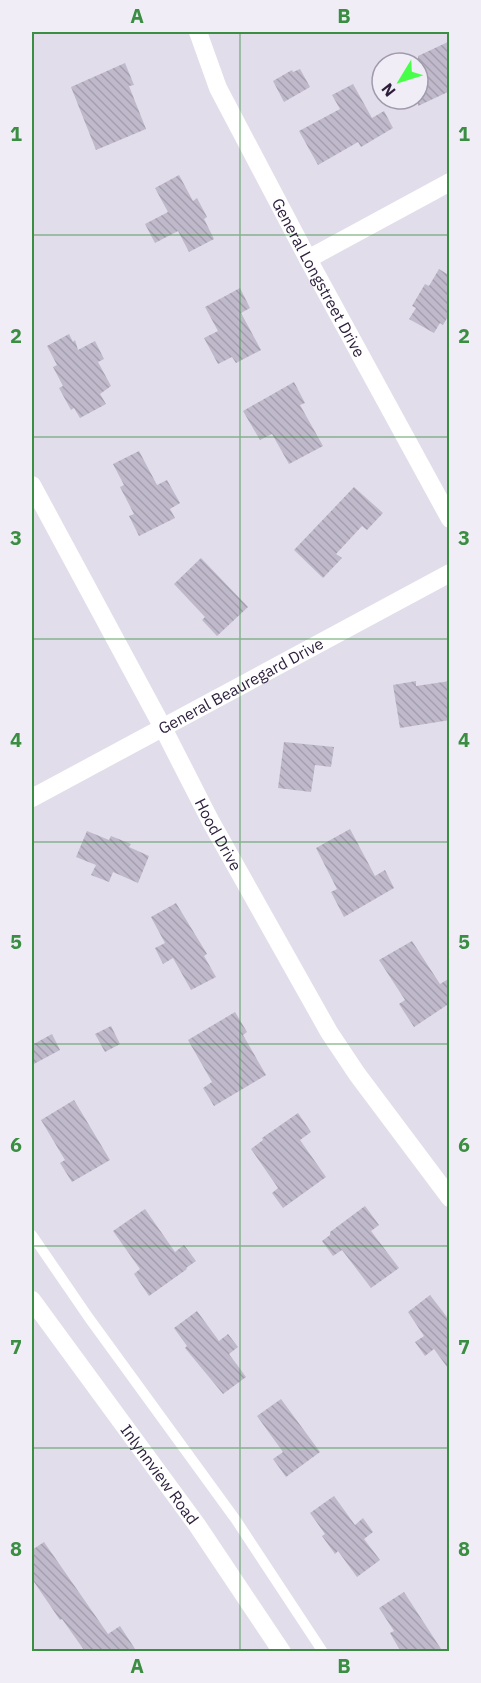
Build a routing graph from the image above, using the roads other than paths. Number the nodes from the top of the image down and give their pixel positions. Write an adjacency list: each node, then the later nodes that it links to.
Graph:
1 (198, 32): 3 (street, General Longstreet Drive)
2 (450, 182): 3 (street)
3 (308, 259): 5 (street, General Longstreet Drive)
4 (32, 485): 7 (street, Hood Drive)
5 (450, 519)
6 (450, 573): 7 (street, General Beauregard Drive)
7 (162, 726): 8 (street, General Beauregard Drive); 9 (street, Hood Drive)
8 (32, 798)
9 (450, 1198)
10 (32, 1235): 13 (lane)
11 (32, 1300): 12 (street, Inlynnview Road)
12 (282, 1652)
13 (323, 1652)

